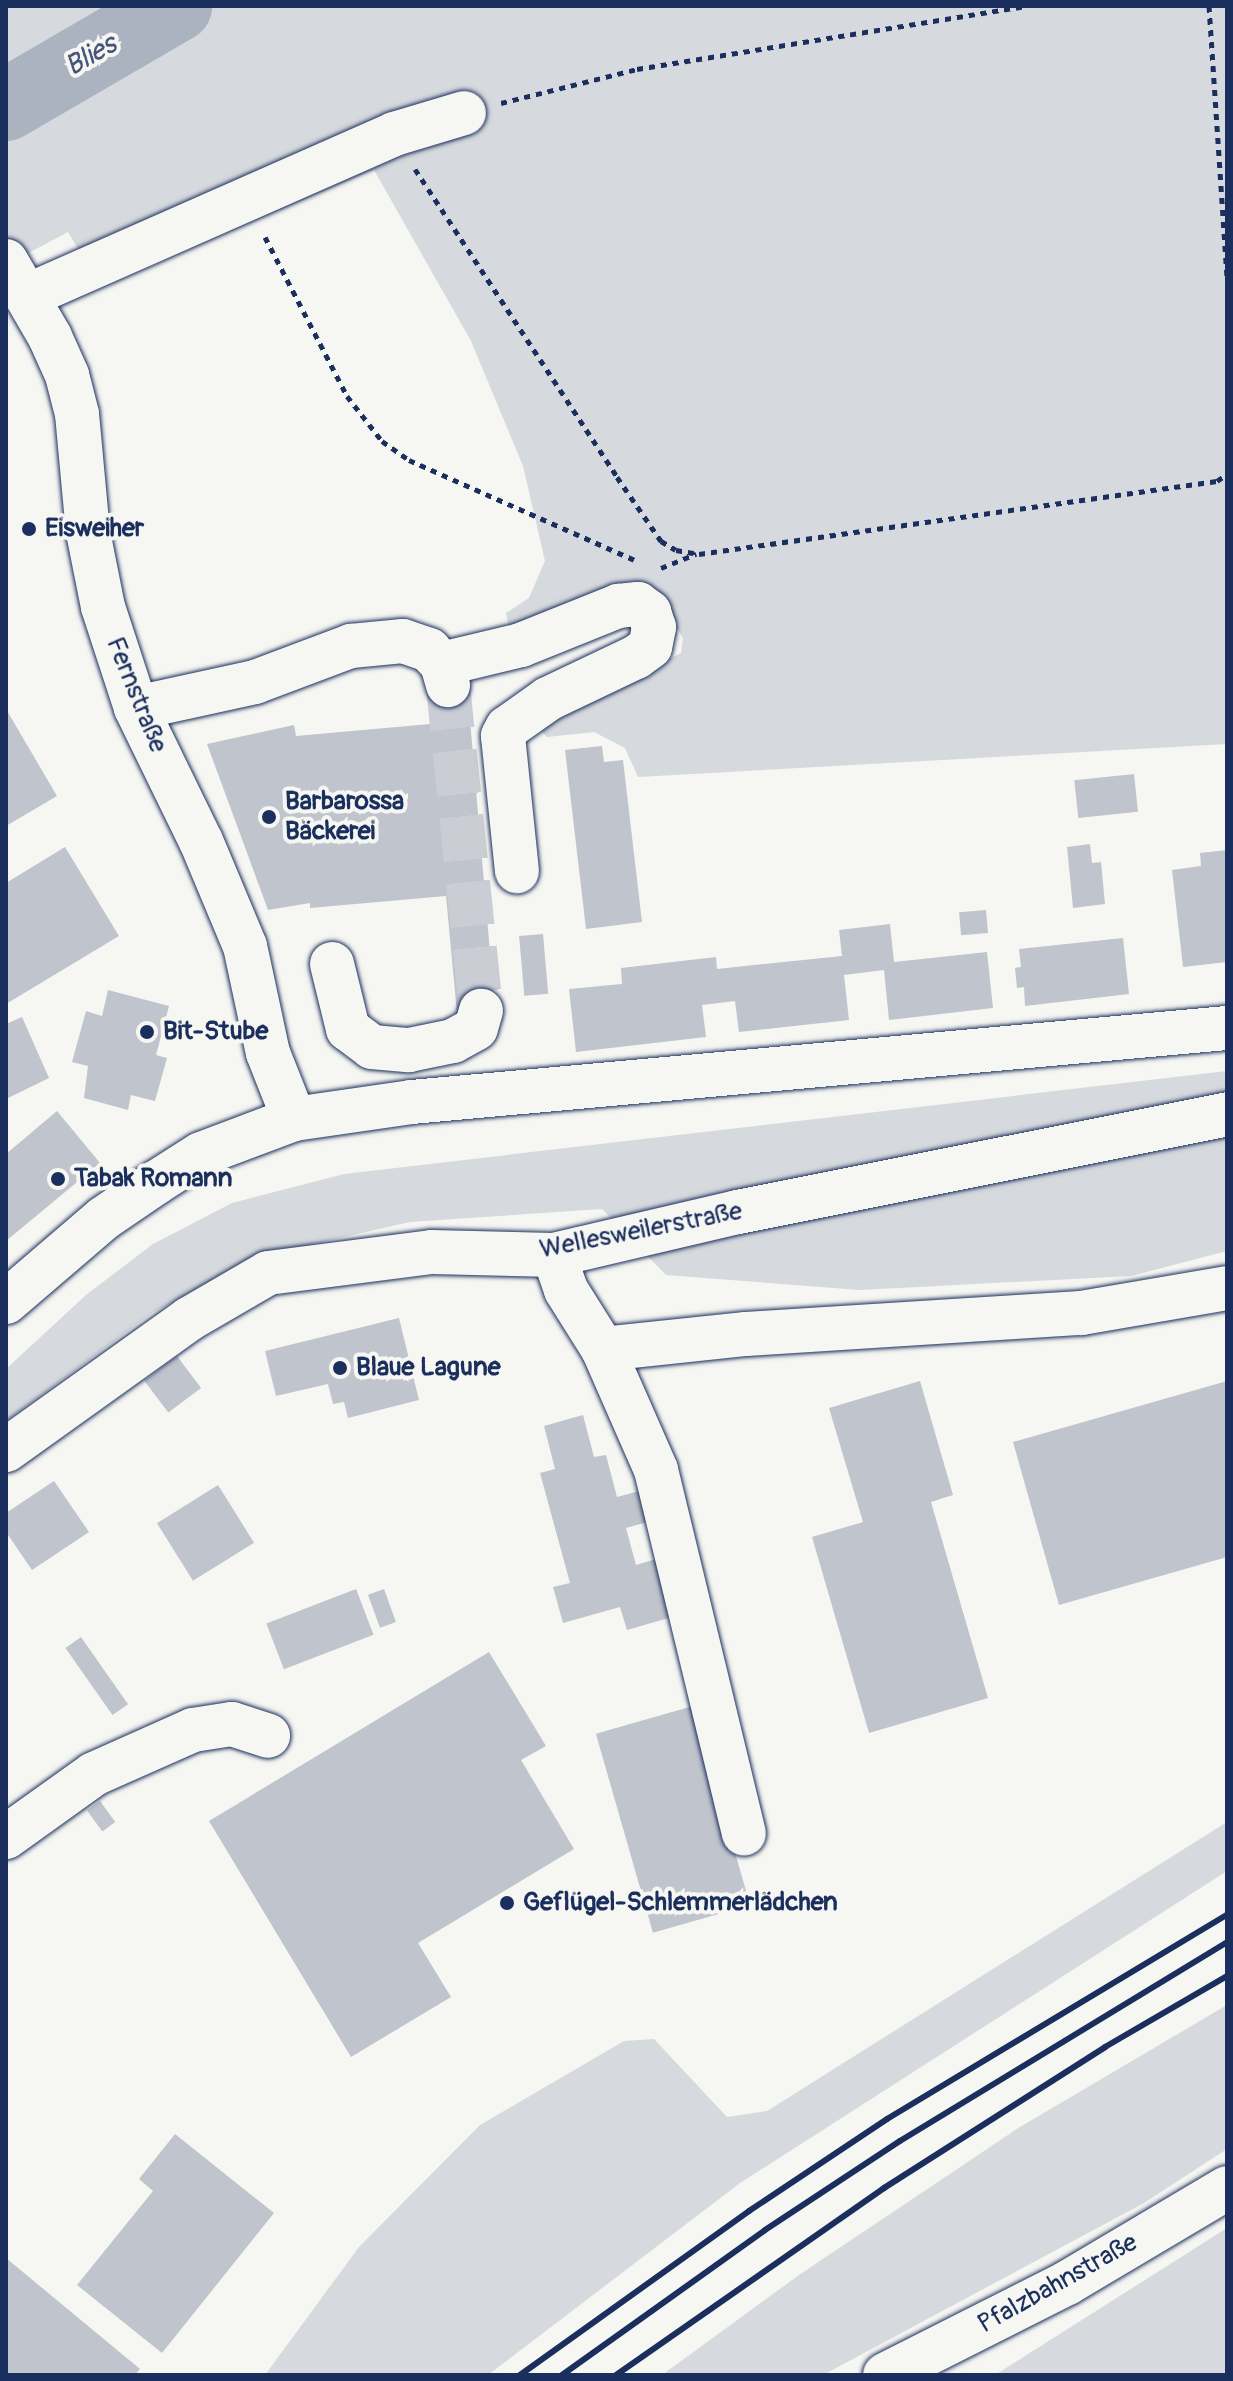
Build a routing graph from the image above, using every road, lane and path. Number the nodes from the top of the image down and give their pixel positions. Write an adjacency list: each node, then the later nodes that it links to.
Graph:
1 (1027, 6): 3 (path)
2 (1209, 6): 7 (path)
3 (464, 113): 4 (street)
4 (394, 134): 5 (street); 9 (path)
5 (247, 199): 6 (street); 10 (path)
6 (14, 274): 12 (street, Fernstraße)
7 (1227, 280)
8 (1227, 474): 9 (path)
9 (697, 553): 11 (path)
10 (642, 563)
11 (656, 570)
12 (136, 708): 13 (street); 18 (street, Fernstraße)
13 (517, 871)
14 (332, 964): 15 (street)
15 (481, 1011)
16 (1227, 1028): 18 (street)
17 (1227, 1114): 19 (street, Wellesweilerstraße)
18 (294, 1119): 21 (street)
19 (554, 1255): 22 (street); 23 (street, Wellesweilerstraße)
20 (1227, 1288): 22 (street)
21 (6, 1302)
22 (603, 1349): 25 (street)
23 (6, 1450)
24 (268, 1736): 26 (street)
25 (744, 1833)
26 (6, 1837)
27 (1227, 2188): 28 (street, Pfalzbahnstraße)
28 (885, 2375)

